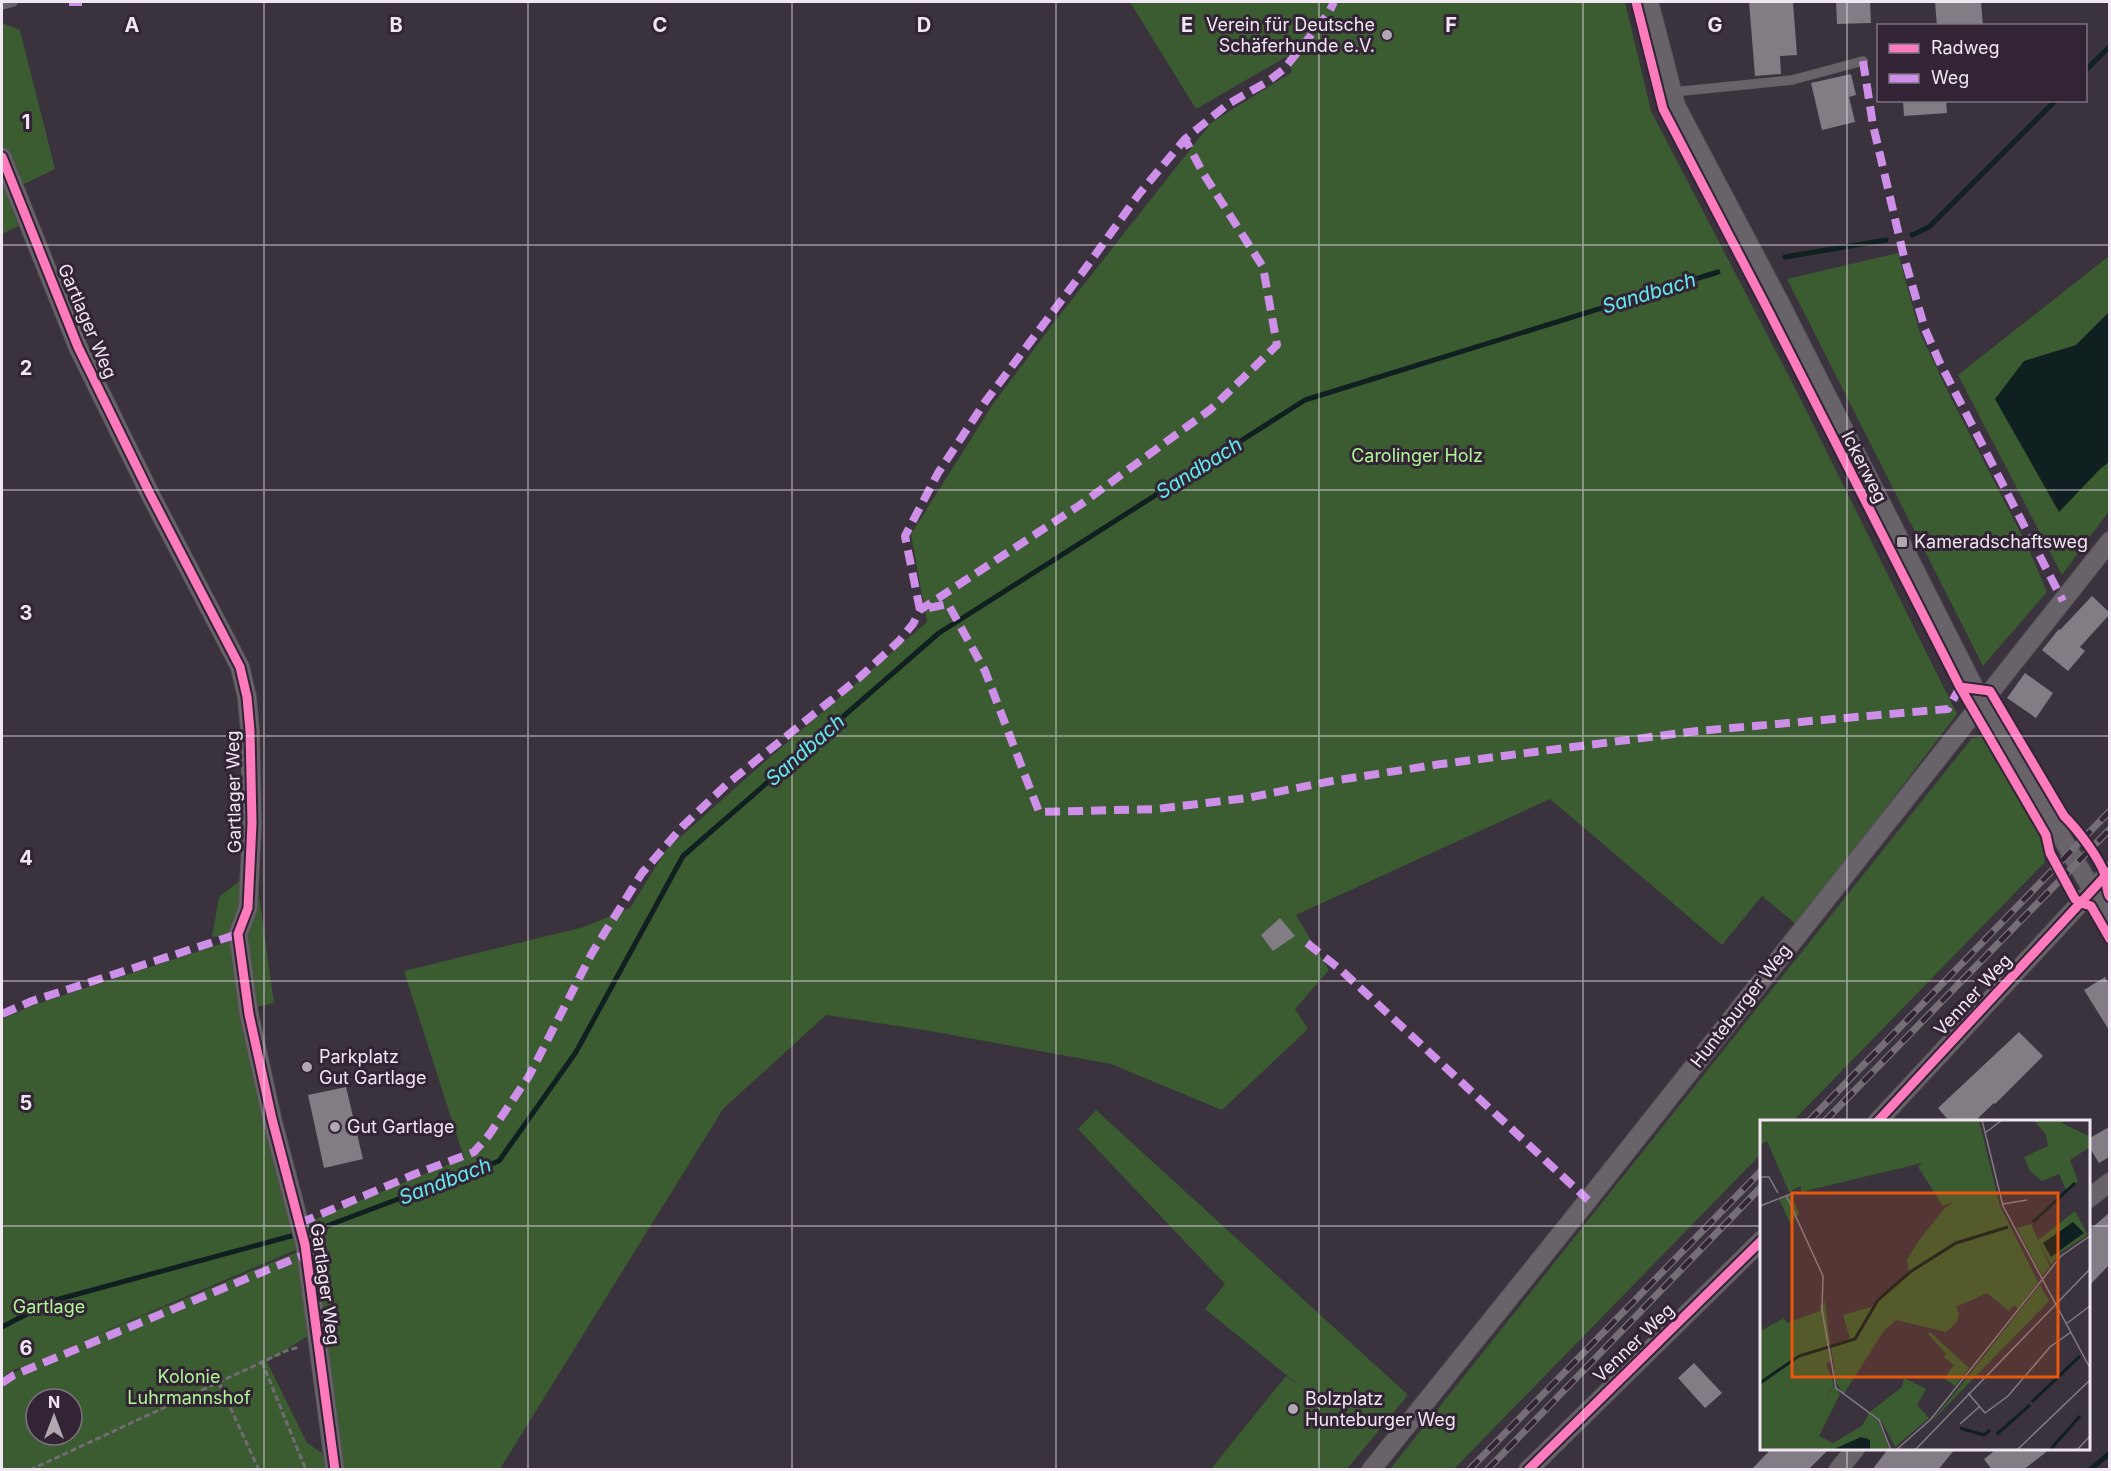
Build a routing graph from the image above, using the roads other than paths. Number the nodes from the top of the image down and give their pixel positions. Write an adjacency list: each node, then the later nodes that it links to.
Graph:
1 (13, 2): 3 (lane)
2 (1649, 2): 5 (street, Ickerweg)
3 (2, 5)
4 (1863, 61): 5 (lane)
5 (1673, 92): 8 (street, Ickerweg)
6 (2, 157): 17 (street, Gartlager Weg)
7 (2109, 541): 8 (street, Hunteburger Weg)
8 (1982, 701): 10 (street, Ickerweg); 18 (street, Hunteburger Weg)
9 (2109, 872): 10 (street, Venner Weg)
10 (2092, 890): 11 (street, Ickerweg); 12 (street, Venner Weg)
11 (2109, 920)
12 (1879, 1120)
13 (2109, 1182): 14 (street)
14 (2090, 1196)
15 (1760, 1241): 19 (street, Venner Weg)
16 (1855, 1450): 20 (street)
17 (335, 1470)
18 (1371, 1470)
19 (1528, 1470)
20 (1838, 1470)

